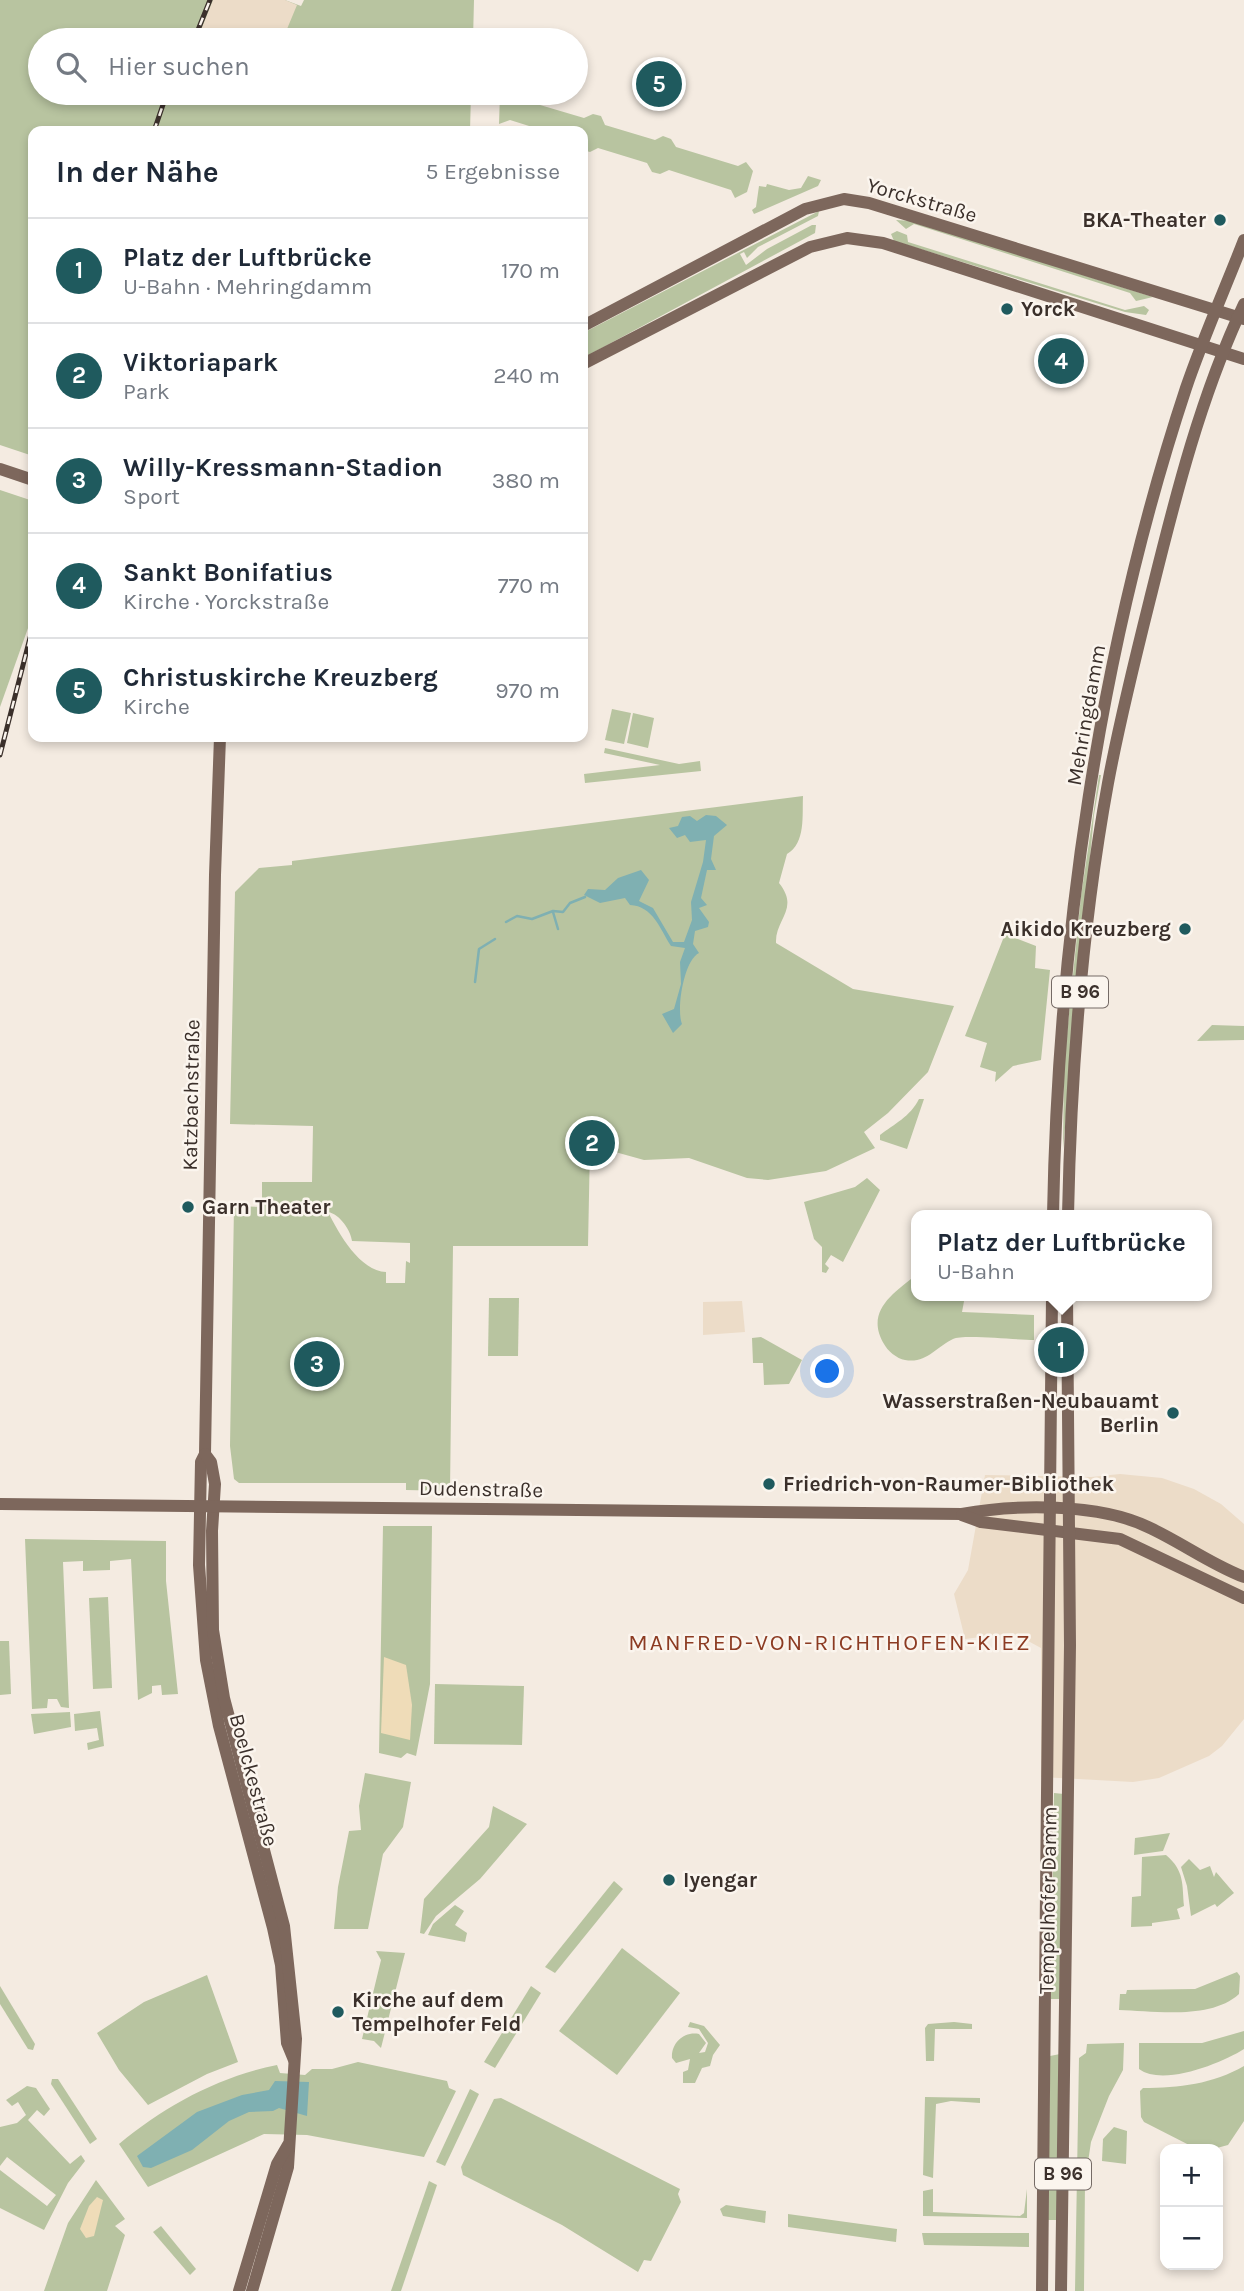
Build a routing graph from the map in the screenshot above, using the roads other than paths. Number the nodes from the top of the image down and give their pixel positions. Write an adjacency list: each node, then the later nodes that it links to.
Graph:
1 (1244, 240): 2 (main road, Mehringdamm / B 96)
2 (1238, 271): 4 (main road, Mehringdamm / B 96)
3 (1244, 304): 4 (main road, Mehringdamm / B 96)
4 (1232, 315): 5 (main road, Yorckstraße); 6 (main road, Mehringdamm / B 96); 7 (main road, Mehringdamm / B 96)
5 (588, 323)
6 (1204, 345): 7 (main road); 9 (main road); 10 (main road, Mehringdamm / B 96)
7 (1224, 352): 8 (main road); 11 (main road, Mehringdamm / B 96)
8 (1244, 359)
9 (588, 361)
10 (1189, 380): 11 (main road); 15 (main road, Mehringdamm / B 96)
11 (1210, 388): 16 (main road, Mehringdamm / B 96)
12 (0, 469): 13 (main road)
13 (28, 478)
14 (220, 742): 22 (main road, Katzbachstraße)
15 (1053, 1210)
16 (1068, 1210)
17 (1052, 1301): 19 (main road, B 96)
18 (1067, 1301): 20 (main road, B 96)
19 (1052, 1376): 20 (main road); 23 (main road, B 96)
20 (1066, 1377): 24 (main road, B 96)
21 (0, 1504): 22 (main road, Dudenstraße)
22 (206, 1506): 25 (main road, Dudenstraße); 30 (main road, Boelckestraße)
23 (1049, 1510): 24 (main road, Dudenstraße); 25 (main road, Dudenstraße); 26 (main road, Tempelhofer Damm / B 96)
24 (1069, 1510): 27 (main road, Tempelhofer Damm / B 96); 28 (main road, Dudenstraße)
25 (962, 1514): 26 (main road, Dudenstraße)
26 (1049, 1528): 27 (main road, Dudenstraße); 33 (main road, Tempelhofer Damm / B 96)
27 (1068, 1530): 29 (main road, Dudenstraße); 34 (main road, Tempelhofer Damm / B 96)
28 (1244, 1577)
29 (1244, 1598)
30 (289, 2140): 31 (main road, Boelckestraße); 32 (main road, Boelckestraße)
31 (239, 2291)
32 (252, 2291)
33 (1042, 2291)
34 (1061, 2291)

